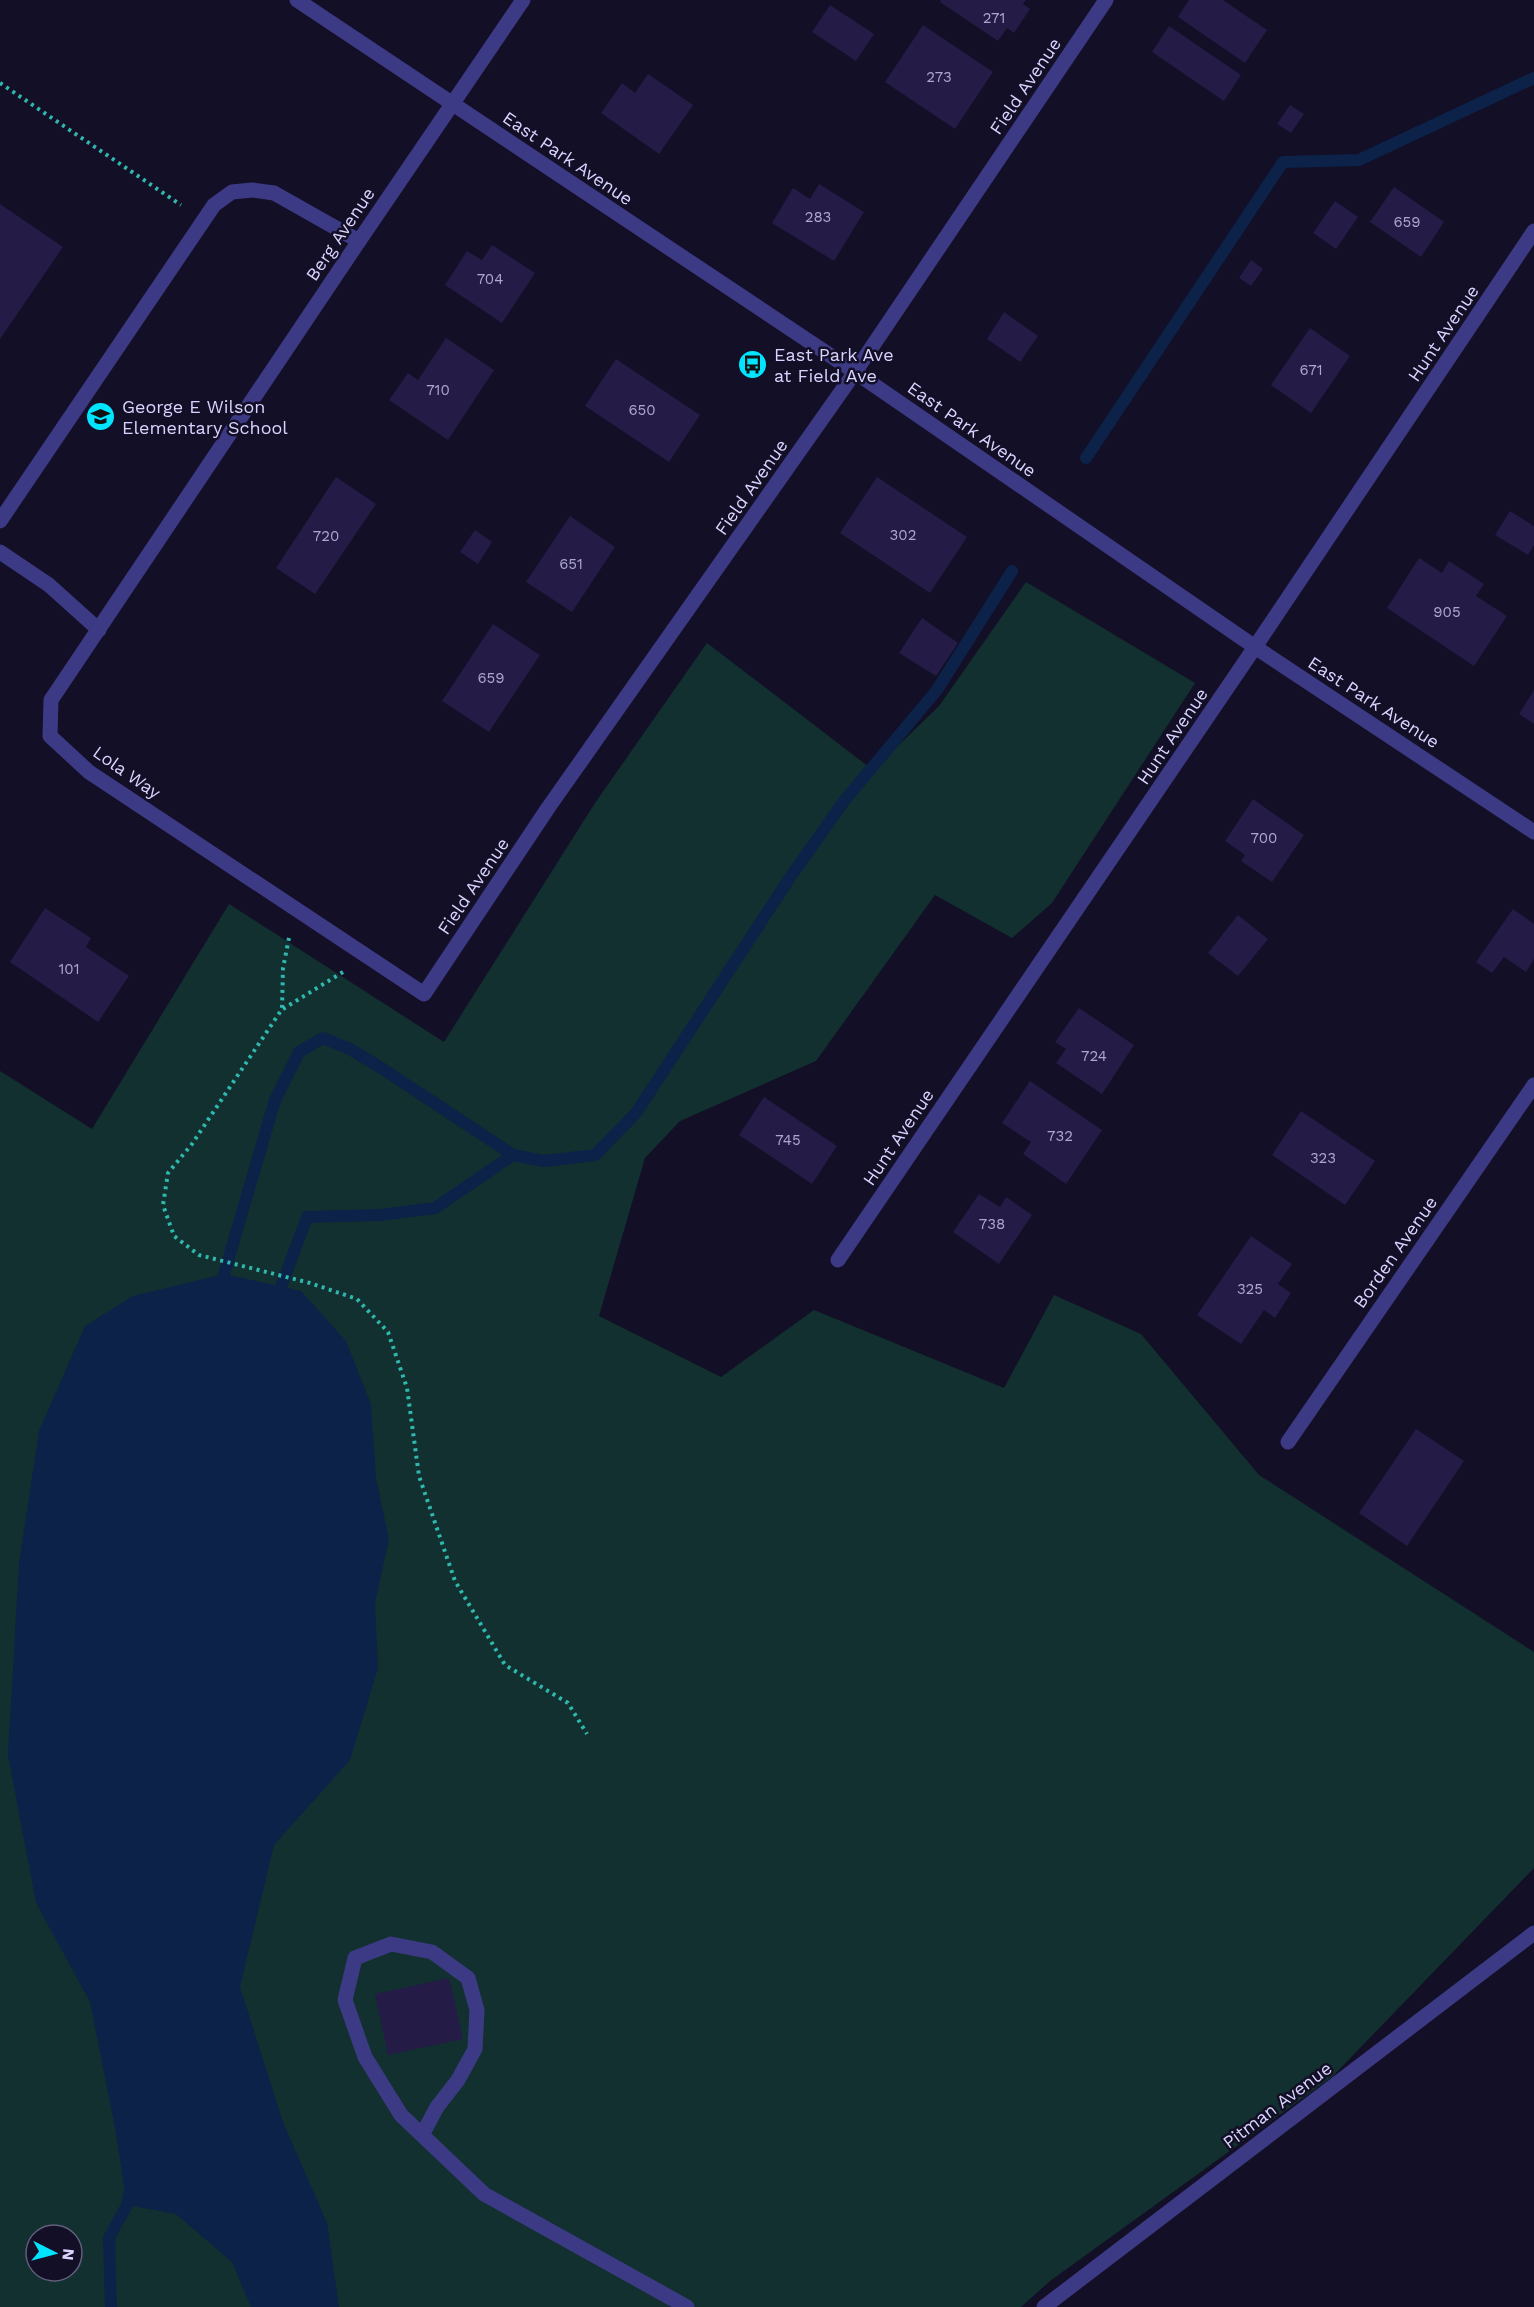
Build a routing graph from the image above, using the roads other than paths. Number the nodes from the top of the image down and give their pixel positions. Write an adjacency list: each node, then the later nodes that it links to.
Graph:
1 (297, 0): 4 (street, East Park Avenue)
2 (523, 0): 4 (street, Berg Avenue)
3 (1106, 0): 7 (street, Field Avenue)
4 (452, 104): 6 (street, Berg Avenue); 7 (street, East Park Avenue)
5 (1534, 231): 12 (street, Hunt Avenue)
6 (359, 240): 8 (street, Berg Avenue); 9 (street)
7 (855, 372): 12 (street, East Park Avenue); 14 (street, Field Avenue)
8 (191, 491): 11 (street, Lola Way)
9 (0, 521)
10 (0, 552): 11 (street)
11 (99, 630): 14 (street, Lola Way)
12 (1255, 648): 13 (street, East Park Avenue); 16 (street, Hunt Avenue)
13 (1534, 832)
14 (424, 994)
15 (1534, 1085): 17 (street, Borden Avenue)
16 (838, 1260)
17 (1288, 1442)
18 (1534, 1933): 21 (street, Pitman Avenue)
19 (423, 2135): 19 (street); 20 (street)
20 (687, 2307)
21 (1044, 2307)

